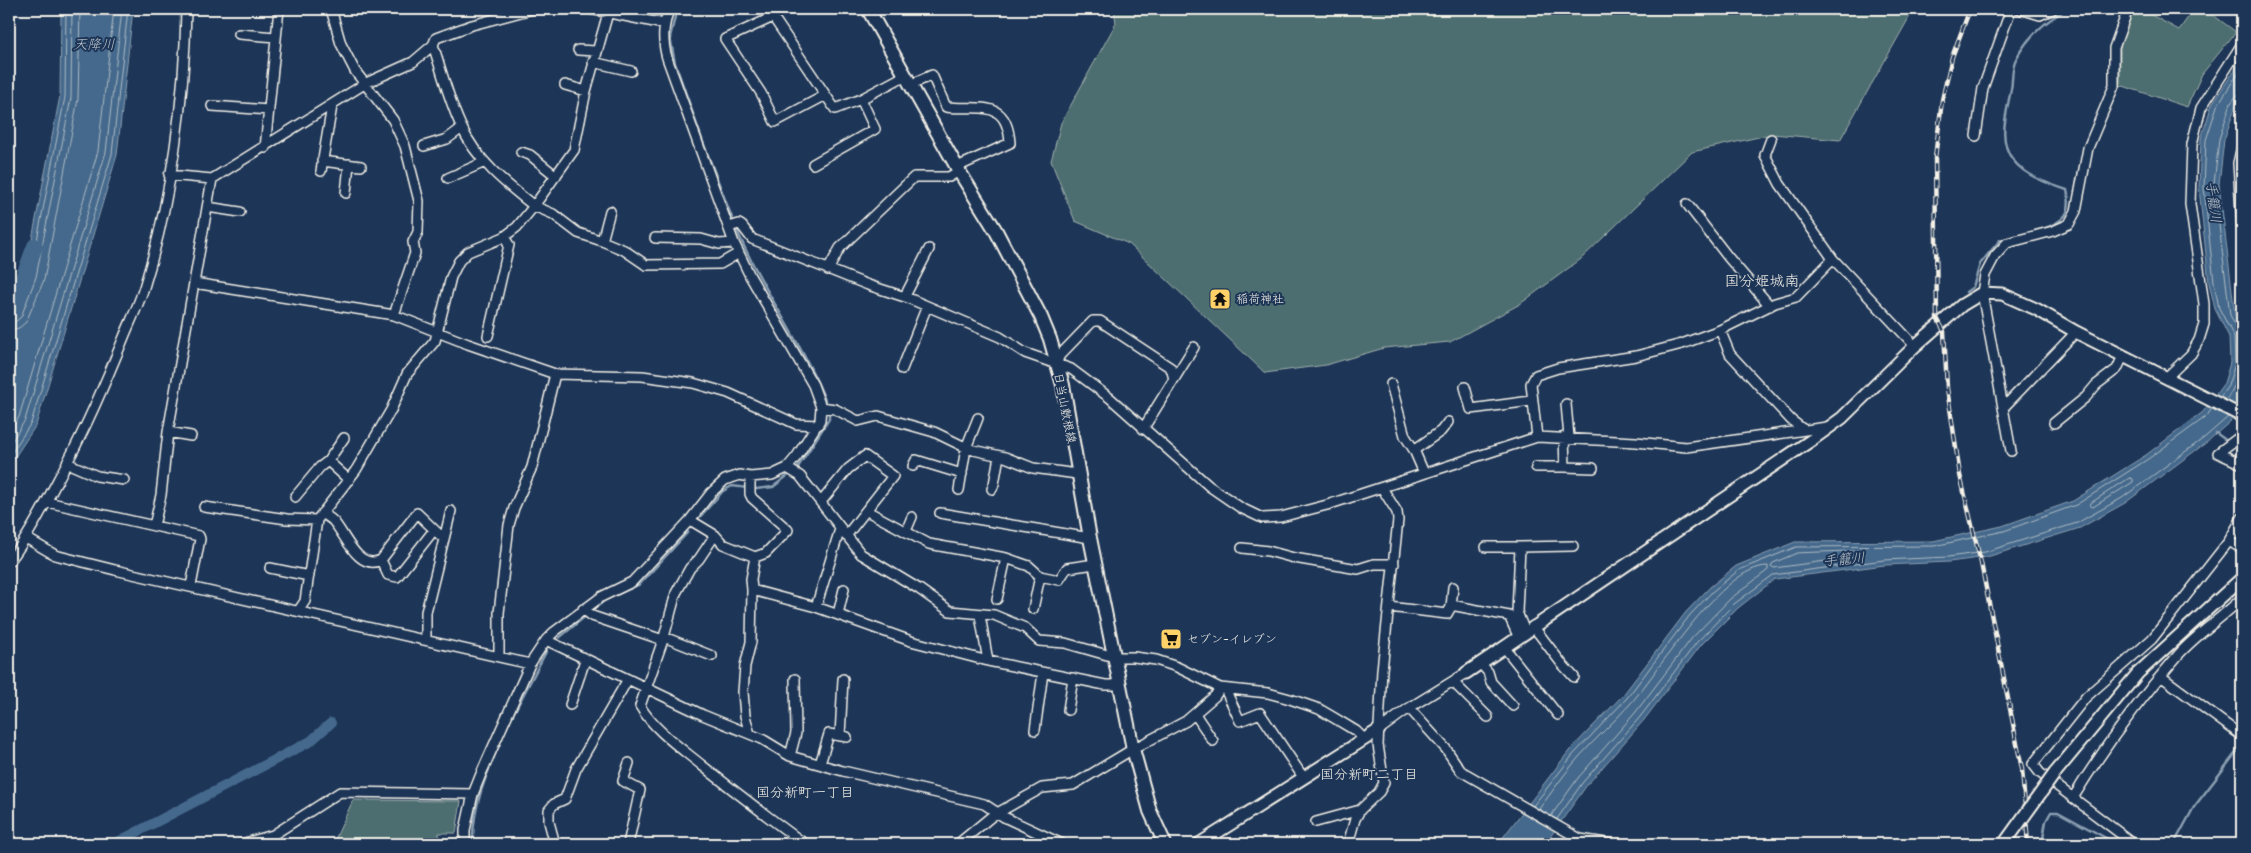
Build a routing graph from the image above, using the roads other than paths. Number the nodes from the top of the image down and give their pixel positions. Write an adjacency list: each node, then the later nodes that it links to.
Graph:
1 (186, 9): 46 (street)
2 (279, 9): 16 (street)
3 (330, 9): 24 (street)
4 (532, 9): 18 (street)
5 (590, 9): 13 (street)
6 (669, 9): 14 (street)
7 (868, 9): 23 (main road, 日当山敷根線)
8 (2010, 9): 33 (street)
9 (2020, 9): 10 (street)
10 (2053, 9)
11 (2128, 9): 67 (street)
12 (627, 12): 13 (street); 14 (street)
13 (608, 13): 20 (street)
14 (664, 24): 56 (street)
15 (239, 34): 16 (street)
16 (276, 37): 31 (street)
17 (2242, 44): 82 (street)
18 (433, 45): 24 (street); 32 (street)
19 (578, 50): 20 (street)
20 (596, 51): 21 (street)
21 (593, 62): 22 (street); 26 (street)
22 (631, 71)
23 (909, 80): 28 (street); 44 (main road, 日当山敷根線); 44 (street)
24 (366, 83): 30 (street); 71 (street)
25 (566, 85): 26 (street)
26 (586, 91): 47 (street)
27 (824, 96): 27 (street); 28 (street)
28 (861, 100): 42 (street)
29 (212, 106): 31 (street)
30 (332, 106): 37 (street); 39 (street)
31 (269, 110): 37 (street)
32 (462, 128): 35 (street); 40 (street)
33 (1976, 136)
34 (1771, 139): 64 (street)
35 (424, 146)
36 (2242, 146): 57 (street)
37 (265, 148): 49 (street)
38 (521, 152): 47 (street)
39 (322, 161): 41 (street); 45 (street)
40 (485, 162): 48 (street); 52 (street)
41 (349, 164): 43 (street); 50 (street)
42 (813, 164)
43 (361, 166)
44 (958, 169): 65 (street); 79 (main road, 日当山敷根線)
45 (320, 171)
46 (170, 175): 49 (street); 109 (street)
47 (556, 176): 52 (street)
48 (448, 178)
49 (212, 180): 53 (street)
50 (346, 193)
51 (1687, 204): 70 (street)
52 (534, 206): 58 (street); 60 (street)
53 (207, 207): 55 (street); 66 (street)
54 (610, 211): 60 (street)
55 (240, 212)
56 (733, 226): 61 (street); 65 (street)
57 (2242, 229)
58 (504, 237): 74 (street); 75 (street)
59 (655, 238): 61 (street)
60 (602, 240): 63 (street)
61 (734, 243): 63 (street)
62 (929, 249): 68 (street)
63 (739, 253): 88 (street)
64 (1833, 259): 70 (street); 76 (street)
65 (828, 270): 68 (street)
66 (194, 283): 71 (street); 98 (street)
67 (1982, 293): 73 (street); 76 (street); 89 (street)
68 (905, 296): 69 (street)
69 (927, 306): 79 (street); 80 (street)
70 (1770, 306): 72 (street)
71 (394, 315): 74 (street)
72 (1720, 330): 86 (street); 97 (street)
73 (2076, 332): 78 (street); 89 (street)
74 (439, 333): 81 (street); 120 (street)
75 (488, 336)
76 (1915, 346): 95 (street)
77 (1194, 347): 83 (street)
78 (2122, 356): 82 (street); 93 (street)
79 (1056, 363): 83 (street); 96 (street); 118 (main road, 日当山敷根線)
80 (902, 369)
81 (555, 374): 94 (street); 180 (street)
82 (2169, 378): 90 (street)
83 (1174, 379): 96 (street)
84 (1391, 384): 105 (street)
85 (1465, 387): 86 (street)
86 (1531, 400): 101 (street)
87 (1566, 404): 102 (street)
88 (823, 407): 94 (street); 104 (street)
89 (2003, 408): 106 (street)
90 (2242, 416)
91 (978, 418): 104 (street)
92 (1448, 422): 105 (street)
93 (2054, 423)
94 (818, 425): 113 (street)
95 (1828, 427): 97 (street); 175 (street)
96 (1143, 429): 122 (street)
97 (1804, 430): 102 (street)
98 (168, 432): 100 (street); 136 (street)
99 (2242, 435): 110 (street)
100 (191, 436)
101 (1538, 437): 102 (street); 116 (street)
102 (1567, 437): 114 (street)
103 (344, 438): 108 (street)
104 (966, 448): 107 (street); 117 (street)
105 (1414, 450): 116 (street)
106 (2011, 451)
107 (999, 456): 118 (street); 123 (street)
108 (328, 460): 120 (street); 125 (street)
109 (67, 462): 121 (street); 126 (street)
110 (2242, 464)
111 (913, 466): 117 (street)
112 (1536, 467): 114 (street)
113 (787, 468): 119 (street); 127 (street)
114 (1565, 468): 115 (street)
115 (1593, 468)
116 (1424, 473): 122 (street)
117 (962, 474): 124 (street)
118 (1077, 474): 143 (main road, 日当山敷根線)
119 (750, 479): 135 (street); 151 (street)
120 (349, 480): 132 (street)
121 (118, 482)
122 (1382, 488): 156 (street)
123 (992, 489)
124 (959, 490)
125 (295, 497)
126 (47, 502): 136 (street); 142 (street)
127 (821, 502): 130 (street); 137 (street)
128 (204, 507): 132 (street)
129 (451, 511): 144 (street)
130 (867, 511): 139 (street); 141 (street)
131 (940, 513): 143 (street)
132 (319, 516): 153 (street); 158 (street)
133 (912, 517): 139 (street)
134 (2242, 518): 145 (street)
135 (690, 520): 140 (street); 172 (street)
136 (154, 526): 161 (street)
137 (840, 528): 141 (street); 168 (street)
138 (434, 530): 144 (street); 153 (street); 153 (street)
139 (906, 531): 152 (street)
140 (715, 535): 151 (street); 177 (street)
141 (846, 536): 174 (street)
142 (26, 538): 154 (street); 161 (street)
143 (1090, 538): 155 (main road, 日当山敷根線)
144 (444, 540): 176 (street)
145 (2229, 540): 150 (street); 218 (street)
146 (1573, 546): 149 (street)
147 (1486, 547): 149 (street)
148 (1242, 548): 156 (street)
149 (1520, 548): 175 (street)
150 (2242, 549)
151 (755, 557): 164 (street)
152 (1006, 558): 159 (street); 166 (street)
153 (382, 560)
154 (9, 562)
155 (1095, 564): 159 (street); 182 (main road, 日当山敷根線)
156 (1394, 564): 170 (street)
157 (270, 568): 158 (street)
158 (309, 576): 171 (street)
159 (1040, 576): 169 (street)
160 (2242, 578): 234 (street, bridge)
161 (191, 586): 171 (street)
162 (1452, 587): 167 (street)
163 (844, 589): 173 (street)
164 (752, 590): 168 (street); 208 (street)
165 (2242, 598): 190 (street)
166 (997, 599)
167 (1451, 605): 170 (street); 175 (street)
168 (816, 607): 173 (street)
169 (1033, 608)
170 (1389, 608): 207 (street)
171 (299, 610): 176 (street)
172 (587, 612): 177 (street); 178 (street)
173 (838, 614): 184 (street)
174 (980, 615): 182 (street); 184 (street)
175 (1526, 631): 179 (street); 189 (street)
176 (426, 639): 180 (street)
177 (664, 639): 181 (street); 197 (street)
178 (546, 640): 183 (street); 186 (street)
179 (1504, 647): 185 (street); 204 (street)
180 (499, 656): 186 (street)
181 (712, 656)
182 (1114, 657): 196 (main road, 日当山敷根線); 198 (street)
183 (585, 660): 192 (street); 199 (street)
184 (988, 662): 187 (street)
185 (1480, 663): 188 (street); 200 (street)
186 (530, 664): 217 (street)
187 (1043, 673): 191 (street); 206 (street)
188 (1466, 673): 195 (street)
189 (1574, 677)
190 (2162, 677): 209 (street); 218 (street)
191 (1073, 678): 196 (street); 202 (street)
192 (628, 679): 197 (street); 225 (street)
193 (795, 679): 213 (street)
194 (843, 679): 215 (street)
195 (1453, 682): 201 (street); 205 (street)
196 (1118, 685): 212 (main road, 日当山敷根線)
197 (647, 688): 208 (street); 227 (street)
198 (1223, 688): 203 (street); 210 (street); 216 (street)
199 (570, 705)
200 (1513, 706)
201 (1409, 708): 207 (street); 222 (street)
202 (1068, 710)
203 (1196, 714): 211 (street); 212 (street)
204 (1558, 715)
205 (1488, 717)
206 (1035, 730)
207 (1379, 730): 210 (street); 219 (street)
208 (750, 734): 213 (street)
209 (2242, 736)
210 (1364, 739): 216 (street)
211 (1213, 741)
212 (1133, 749): 220 (street); 230 (main road, 日当山敷根線)
213 (790, 756): 215 (street)
214 (629, 763): 226 (street)
215 (820, 764): 220 (street)
216 (1303, 777): 231 (street)
217 (473, 794): 223 (street); 224 (street)
218 (2073, 798): 235 (street)
219 (1360, 810): 221 (street); 232 (street)
220 (999, 814): 228 (street); 229 (street)
221 (1316, 822)
222 (1577, 840): 233 (street)
223 (242, 844)
224 (464, 844)
225 (555, 844)
226 (628, 844)
227 (805, 844)
228 (958, 844)
229 (1062, 844)
230 (1164, 844)
231 (1199, 844)
232 (1348, 844)
233 (1612, 844)
234 (2004, 844)
235 (2134, 844)

